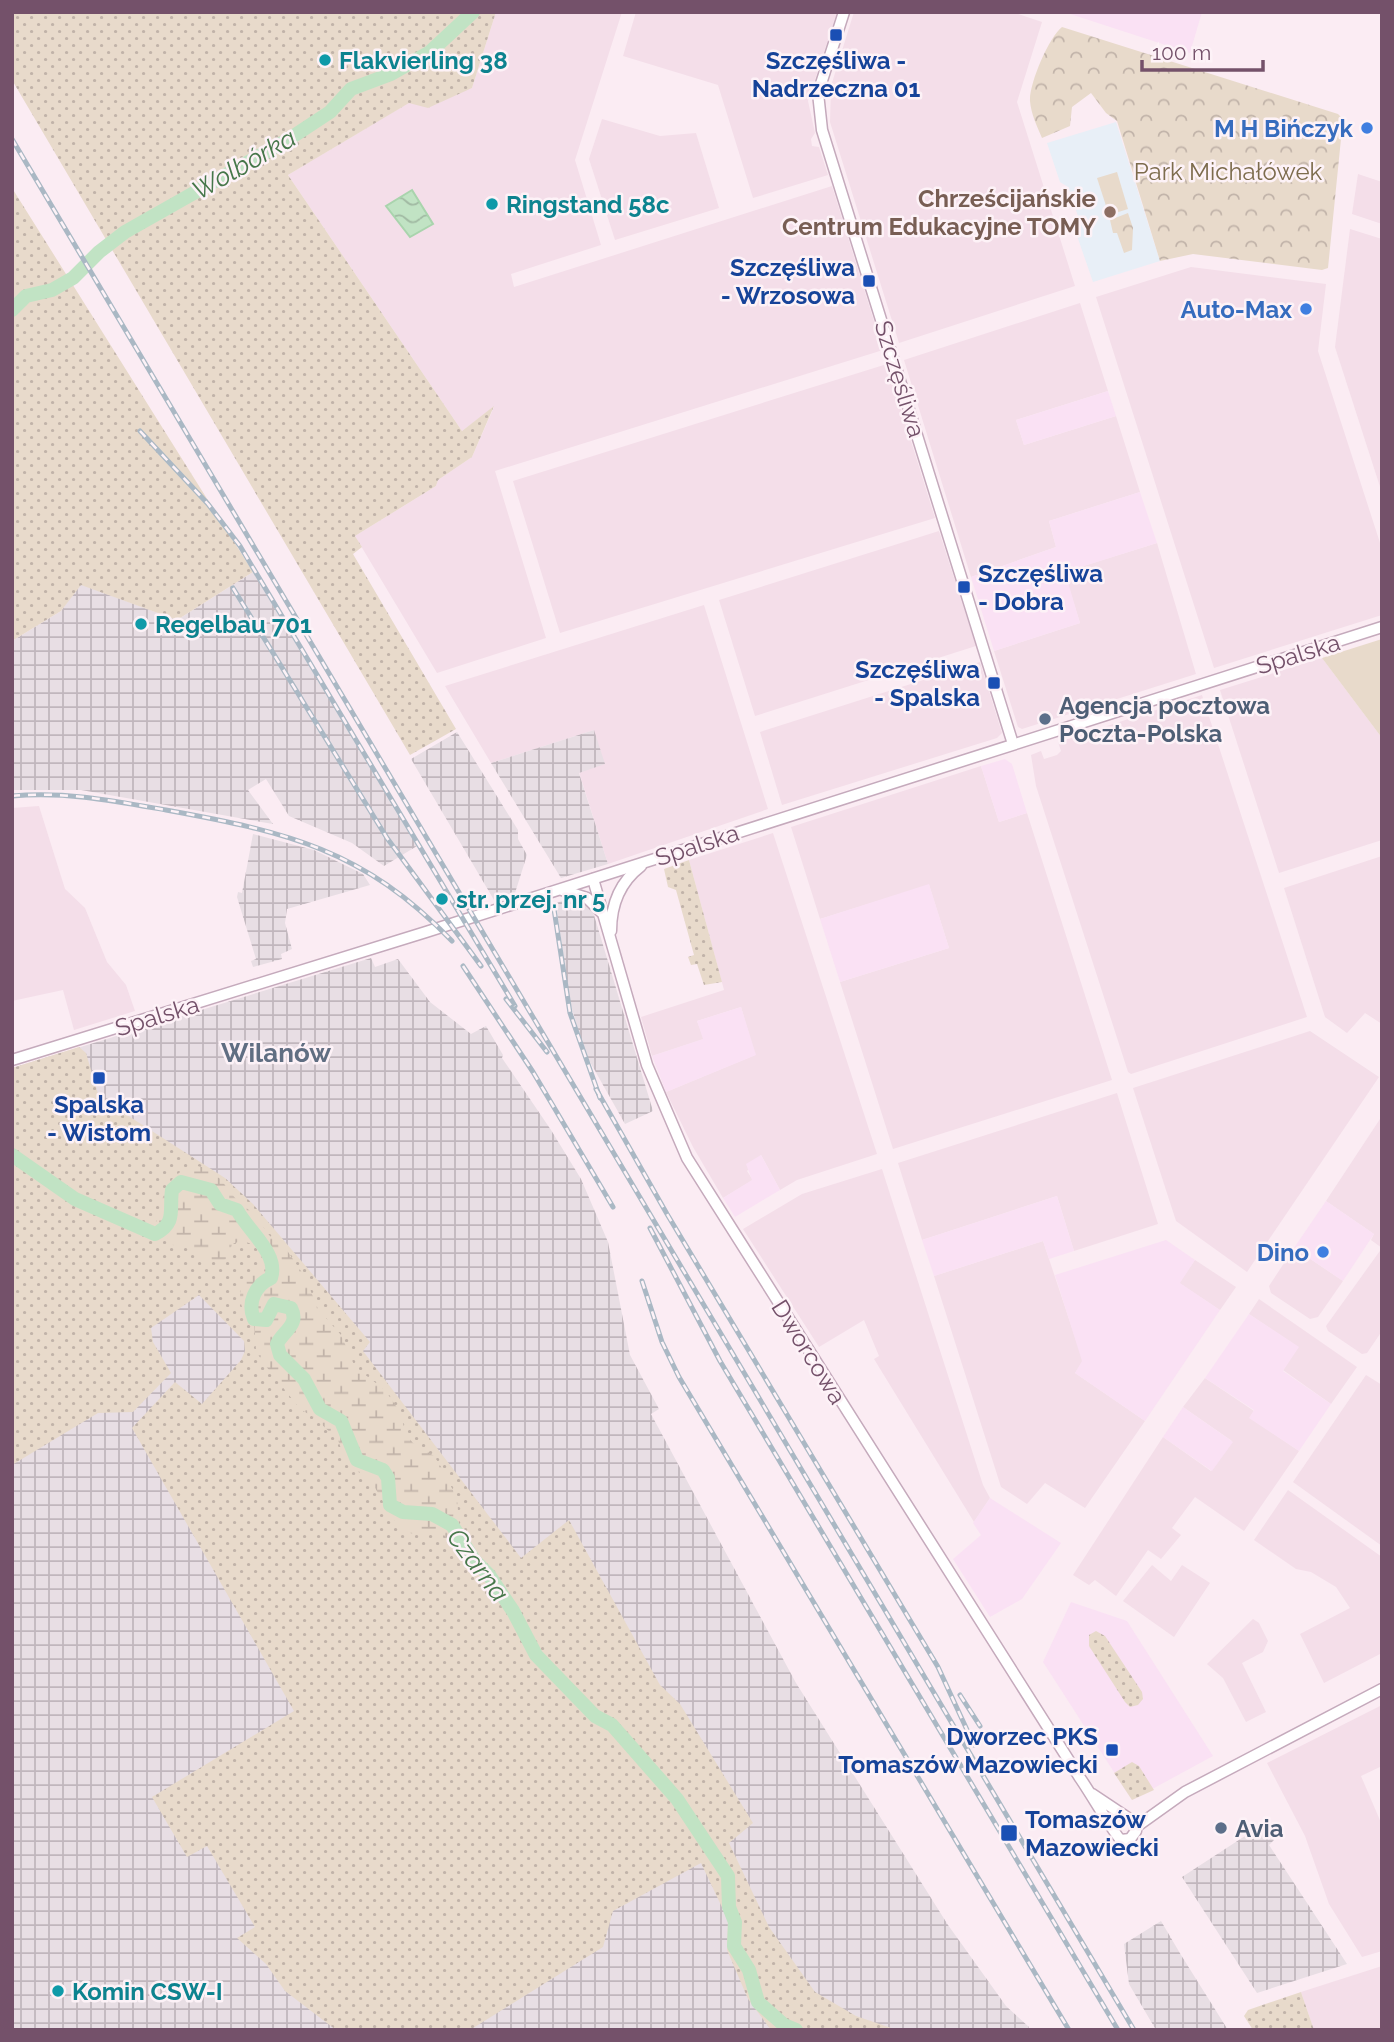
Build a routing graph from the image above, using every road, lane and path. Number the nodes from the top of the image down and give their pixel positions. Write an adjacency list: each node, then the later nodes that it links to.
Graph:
1 (844, 12): 3 (street, Szczęśliwa)
2 (1382, 627): 3 (street, Spalska)
3 (1013, 744): 4 (street, Spalska)
4 (647, 861): 5 (street, Spalska); 8 (street)
5 (593, 879): 6 (street, Spalska); 7 (street, Dworcowa)
6 (559, 890): 7 (street); 9 (street, Spalska)
7 (605, 919): 8 (street, Dworcowa)
8 (611, 940): 11 (street, Dworcowa)
9 (12, 1060)
10 (1382, 1689): 12 (street)
11 (1092, 1794): 12 (street, Dworcowa); 13 (street, Dworcowa)
12 (1130, 1821): 13 (street); 13 (street)
13 (1112, 1826)

